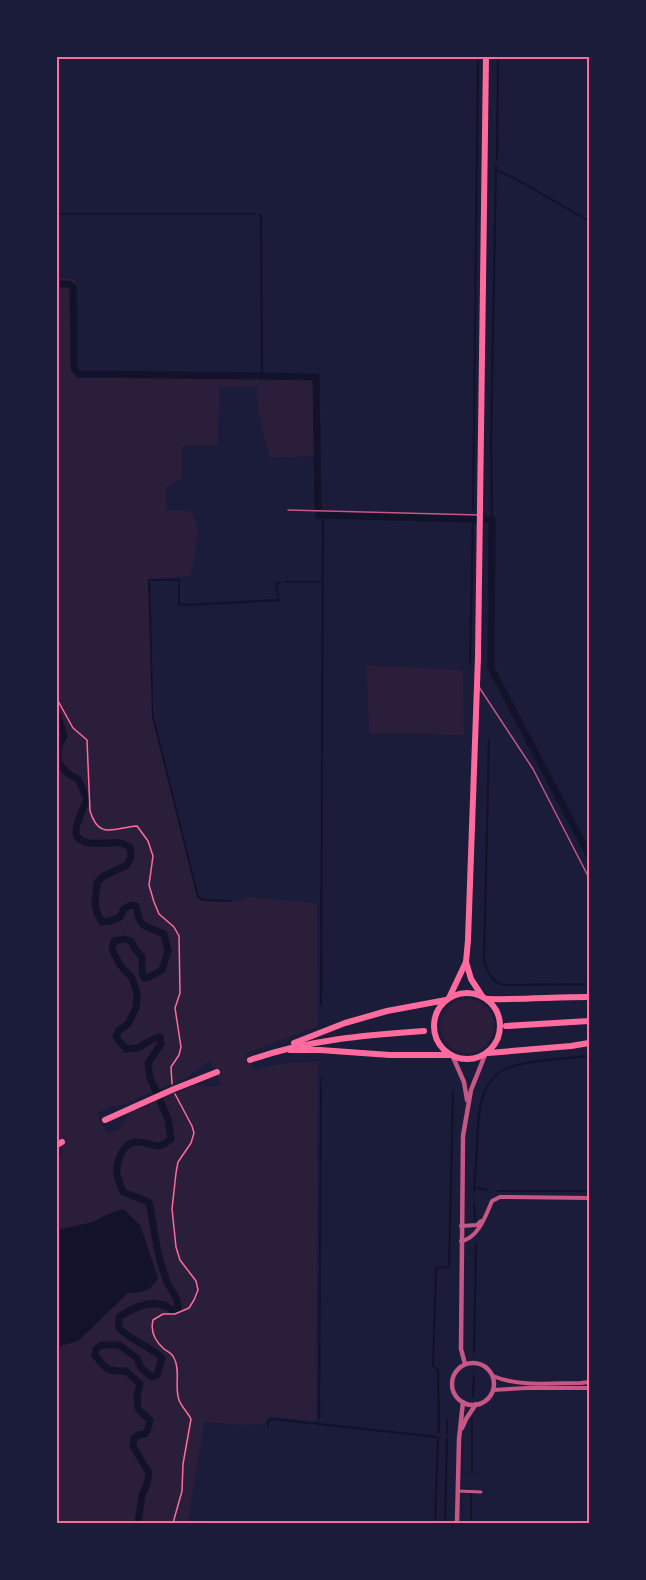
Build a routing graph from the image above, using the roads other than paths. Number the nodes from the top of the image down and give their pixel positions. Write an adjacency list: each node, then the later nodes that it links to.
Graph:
1 (486, 57): 3 (main road)
2 (288, 510): 3 (lane)
3 (480, 515): 4 (main road)
4 (477, 683): 5 (lane); 6 (main road)
5 (589, 878)
6 (466, 962): 8 (main road); 9 (main road)
7 (589, 997): 8 (main road)
8 (485, 998): 9 (main road); 15 (main road)
9 (447, 999): 14 (main road); 16 (main road)
10 (589, 1021): 11 (main road)
11 (506, 1026)
12 (424, 1030): 14 (main road)
13 (589, 1043): 15 (main road)
14 (278, 1050): 16 (main road); 17 (main road)
15 (487, 1054): 16 (main road); 19 (street)
16 (451, 1056): 19 (street)
17 (250, 1060)
18 (217, 1072): 20 (main road)
19 (467, 1104): 23 (street)
20 (105, 1120)
21 (589, 1198): 22 (street)
22 (484, 1219): 23 (street); 24 (street)
23 (461, 1226): 24 (street)
24 (461, 1240): 25 (street)
25 (465, 1364): 26 (street); 30 (street)
26 (493, 1376): 27 (street); 29 (street)
27 (589, 1382)
28 (589, 1388): 29 (street)
29 (493, 1390): 31 (street)
30 (463, 1402): 31 (street); 32 (street)
31 (476, 1404): 32 (street)
32 (459, 1439): 33 (street)
33 (458, 1491): 34 (street); 35 (street)
34 (481, 1492)
35 (457, 1523)

